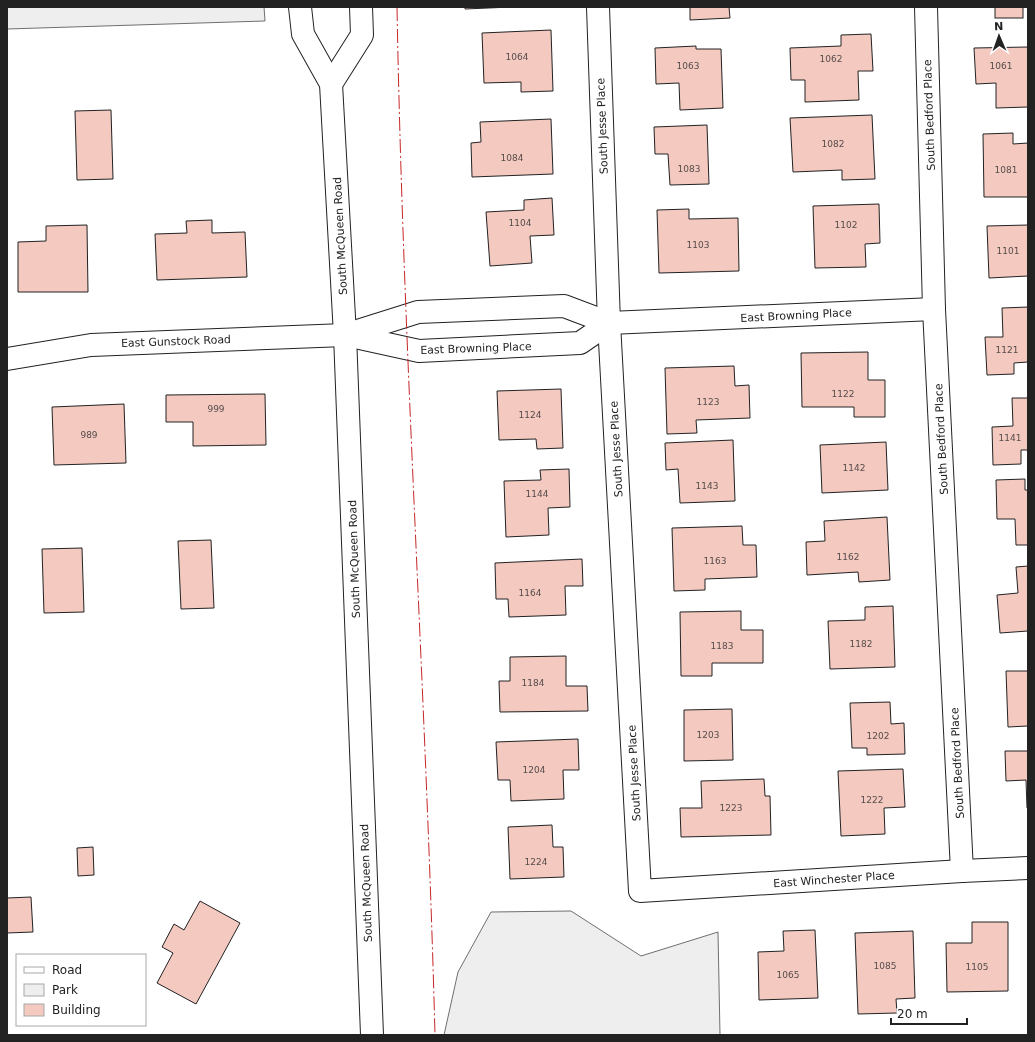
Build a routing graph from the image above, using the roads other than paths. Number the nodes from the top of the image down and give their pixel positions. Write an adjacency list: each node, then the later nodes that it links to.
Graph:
1 (300, 7): 5 (street, South McQueen Road)
2 (361, 7): 5 (street)
3 (598, 7): 7 (street, South Jesse Place)
4 (926, 7): 6 (street, South Bedford Place)
5 (332, 84): 8 (street, South McQueen Road)
6 (934, 309): 7 (street, East Browning Place); 11 (street, South Bedford Place)
7 (609, 323): 8 (street, East Browning Place); 8 (street, East Browning Place); 12 (street, South Jesse Place)
8 (345, 335): 9 (street, East Gunstock Road); 13 (street, South McQueen Road)
9 (7, 359)
10 (1028, 868): 11 (street, East Winchester Place)
11 (962, 871): 12 (street, East Winchester Place)
12 (640, 891)
13 (372, 1035)

